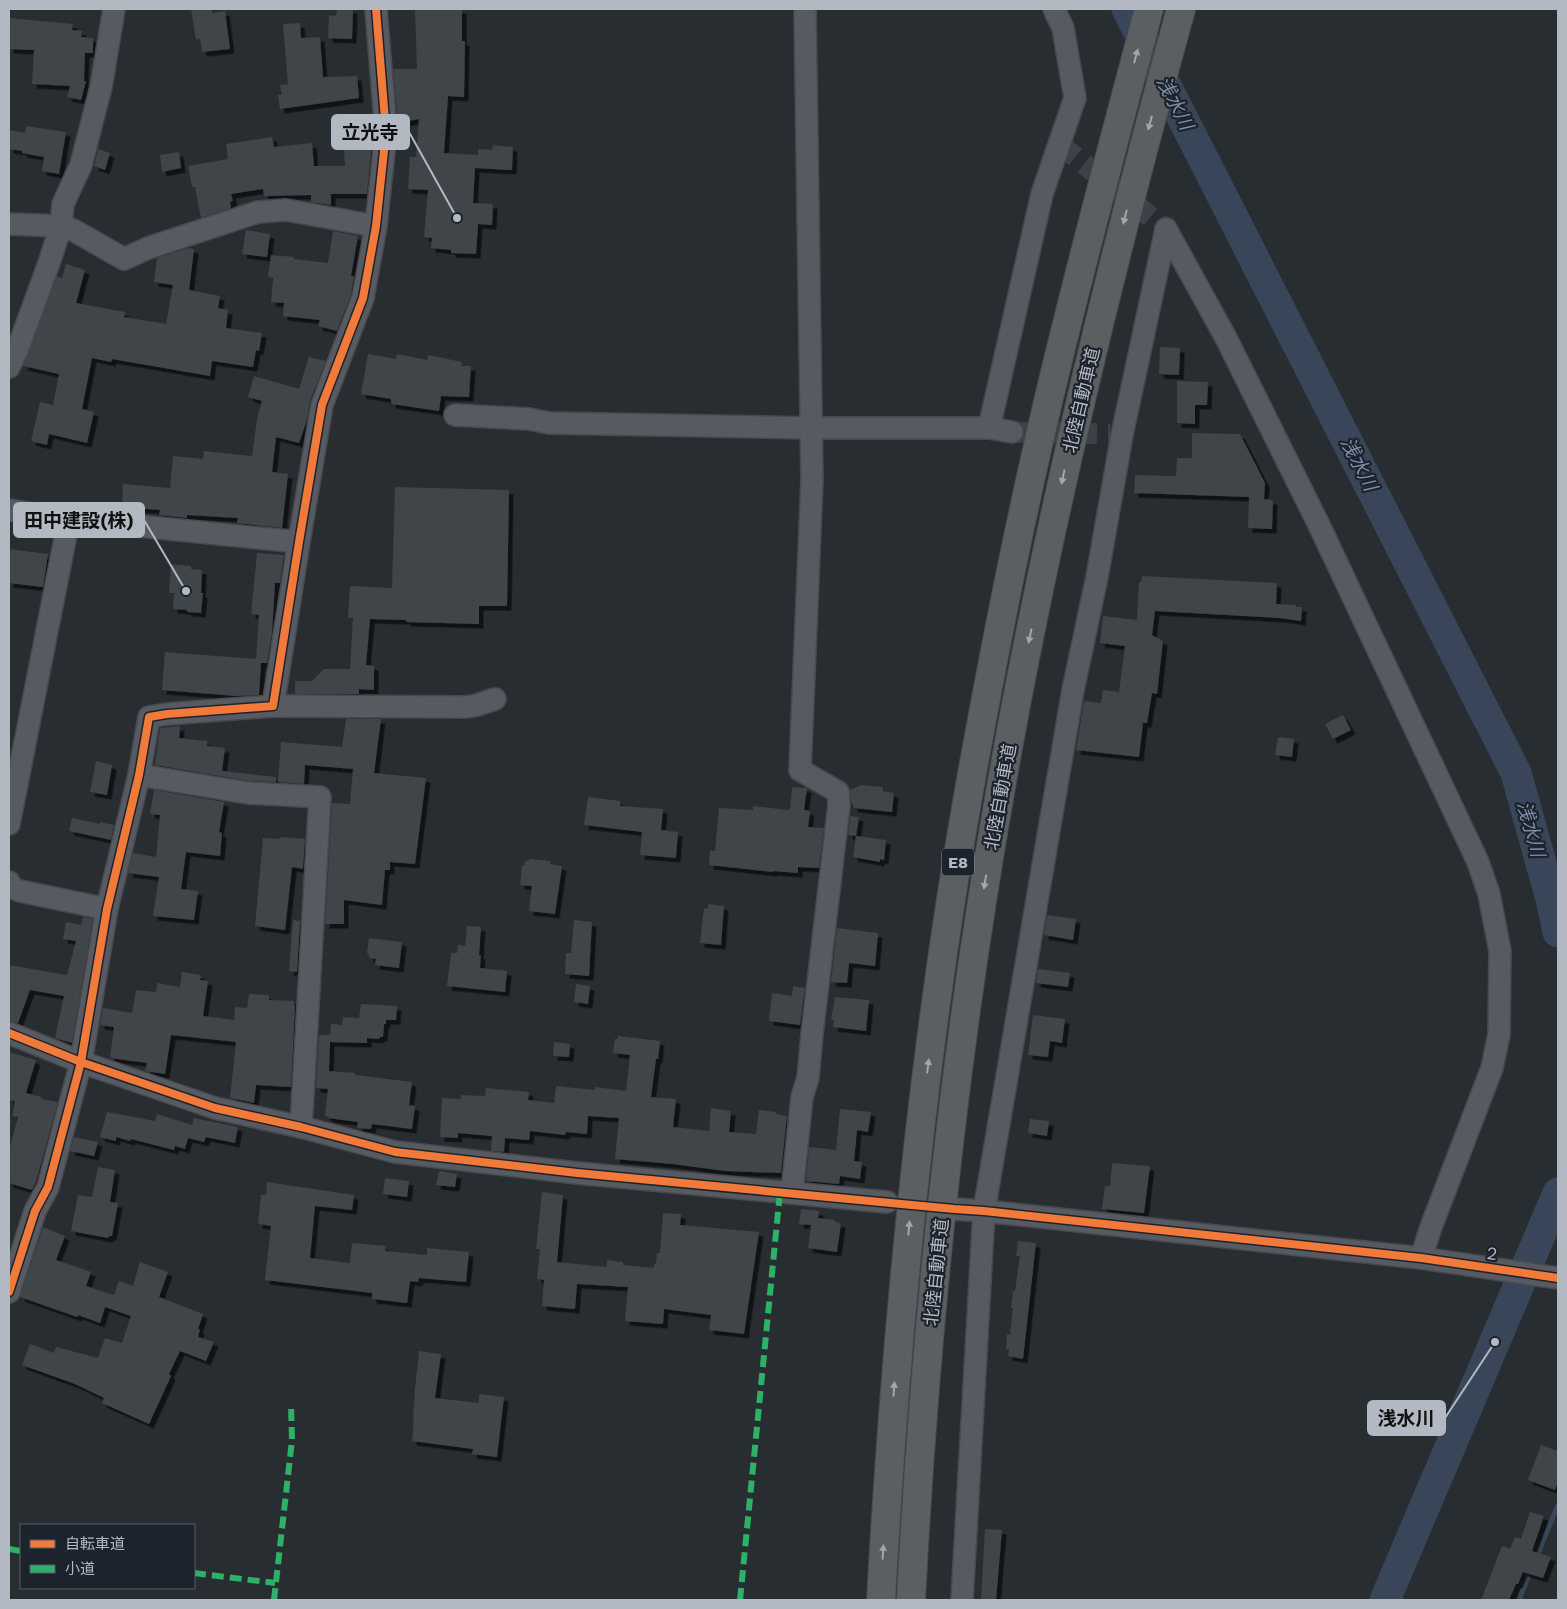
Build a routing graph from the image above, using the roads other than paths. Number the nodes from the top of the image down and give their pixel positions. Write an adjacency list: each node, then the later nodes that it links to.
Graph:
1 (114, 9): 8 (street)
2 (376, 9): 9 (street)
3 (805, 9): 12 (street)
4 (1054, 9): 13 (street)
5 (1149, 9): 34 (highway, 北陸自動車道 / E8, one-way to 5)
6 (1181, 9): 35 (highway, 北陸自動車道 / E8, one-way to 35)
7 (9, 224): 8 (street)
8 (61, 226): 9 (street); 10 (street)
9 (376, 226): 17 (street)
10 (9, 367)
11 (455, 416): 12 (street)
12 (811, 428): 13 (street); 27 (street)
13 (988, 428): 14 (street)
14 (1012, 432)
15 (9, 510): 16 (street)
16 (69, 519): 17 (street); 21 (street)
17 (298, 542): 19 (street)
18 (495, 699): 19 (street)
19 (273, 706): 20 (street)
20 (139, 775): 23 (street); 26 (street)
21 (9, 824)
22 (9, 882): 23 (street)
23 (107, 909): 25 (street)
24 (9, 1033): 25 (street)
25 (81, 1062): 26 (street); 33 (street)
26 (301, 1127): 27 (street)
27 (792, 1192): 28 (street)
28 (887, 1202)
29 (954, 1209): 30 (street, 2)
30 (984, 1211): 31 (street, 2); 31 (street); 36 (street)
31 (1421, 1258): 32 (street, 2)
32 (1558, 1278)
33 (9, 1292)
34 (881, 1600)
35 (911, 1600)
36 (962, 1600)

